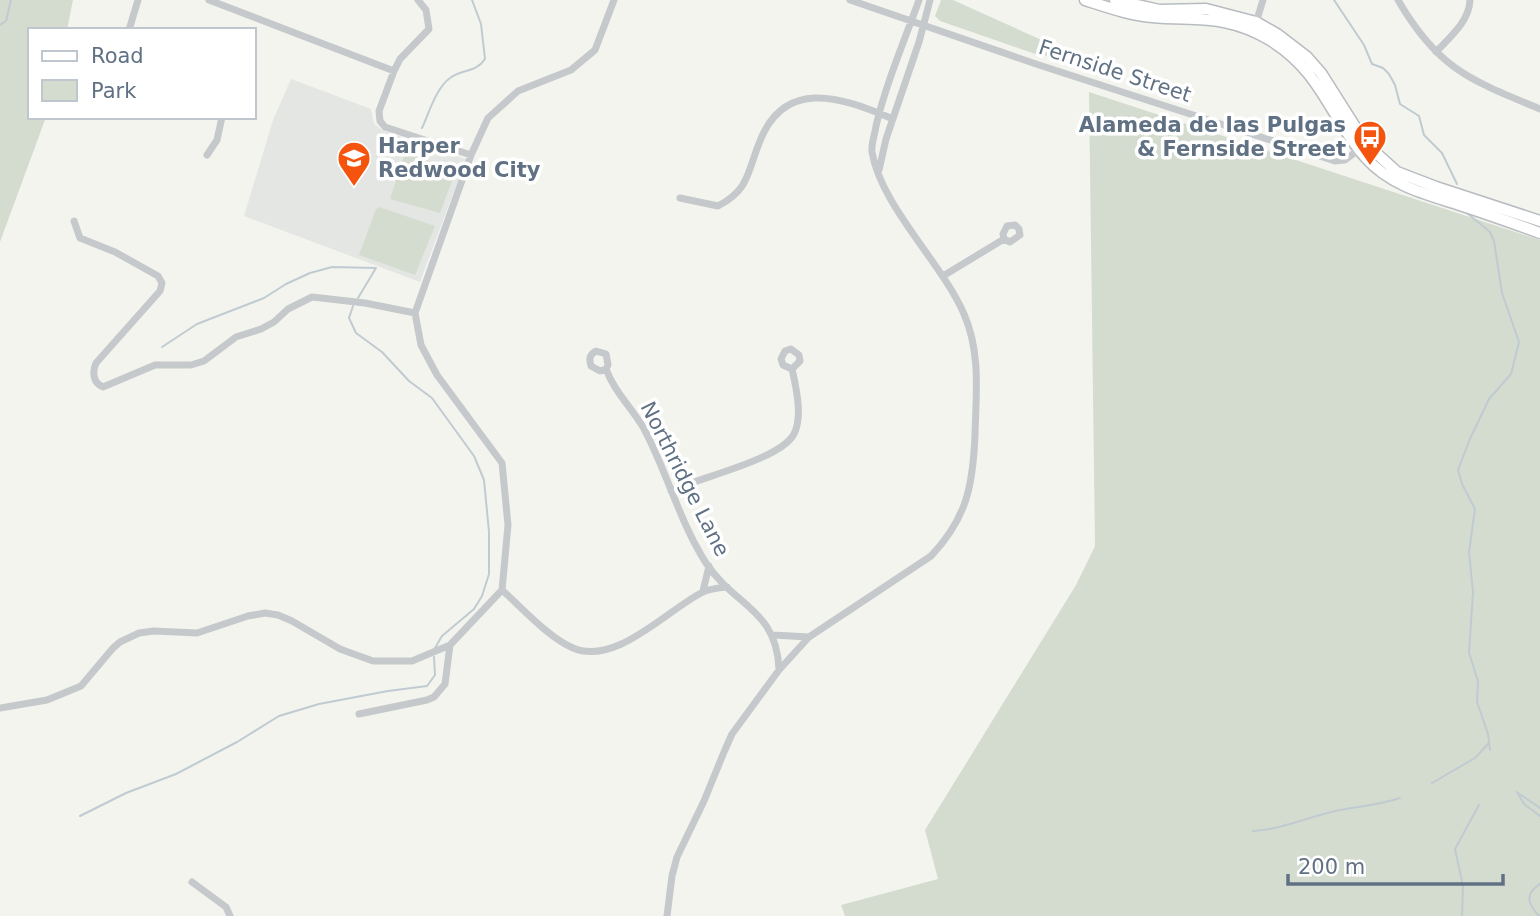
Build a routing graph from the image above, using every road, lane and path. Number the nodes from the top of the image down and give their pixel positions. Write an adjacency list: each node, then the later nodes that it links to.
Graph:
1 (138, 0): 17 (street)
2 (209, 0): 13 (street)
3 (418, 0): 19 (street)
4 (614, 0): 26 (street)
5 (850, 0): 14 (street, Fernside Street)
6 (919, 0): 14 (street)
7 (930, 0): 15 (street)
8 (1085, 0): 16 (main road)
9 (1115, 0): 16 (main road)
10 (1263, 0): 16 (street)
11 (1398, 0): 18 (street)
12 (1470, 0): 18 (street)
13 (224, 3): 19 (street)
14 (912, 23): 15 (street, Fernside Street); 21 (street)
15 (922, 26): 23 (street); 24 (street, Fernside Street)
16 (1255, 27): 24 (main road)
17 (130, 28)
18 (1436, 52): 20 (street)
19 (394, 71): 26 (street)
20 (1540, 109)
21 (879, 113): 23 (street); 27 (street); 28 (street)
22 (222, 119): 25 (street)
23 (893, 119): 27 (street)
24 (1363, 147): 30 (main road)
25 (207, 155)
26 (471, 155): 33 (street)
27 (879, 171): 32 (street)
28 (680, 198)
29 (74, 221): 33 (street)
30 (1536, 225)
31 (1004, 239): 32 (street)
32 (943, 276): 42 (street)
33 (415, 313): 39 (street)
34 (606, 369): 36 (street, Northridge Lane)
35 (792, 369): 36 (street)
36 (671, 491): 37 (street, Northridge Lane)
37 (709, 566): 38 (street, Northridge Lane); 40 (street)
38 (727, 587): 40 (street); 41 (street, Northridge Lane)
39 (502, 590): 40 (street); 43 (street)
40 (703, 591)
41 (774, 635): 42 (street); 44 (street)
42 (809, 637): 44 (street)
43 (450, 645): 45 (street); 46 (street)
44 (779, 670): 49 (street)
45 (0, 708)
46 (359, 714)
47 (192, 882): 48 (street)
48 (230, 916)
49 (667, 916)

